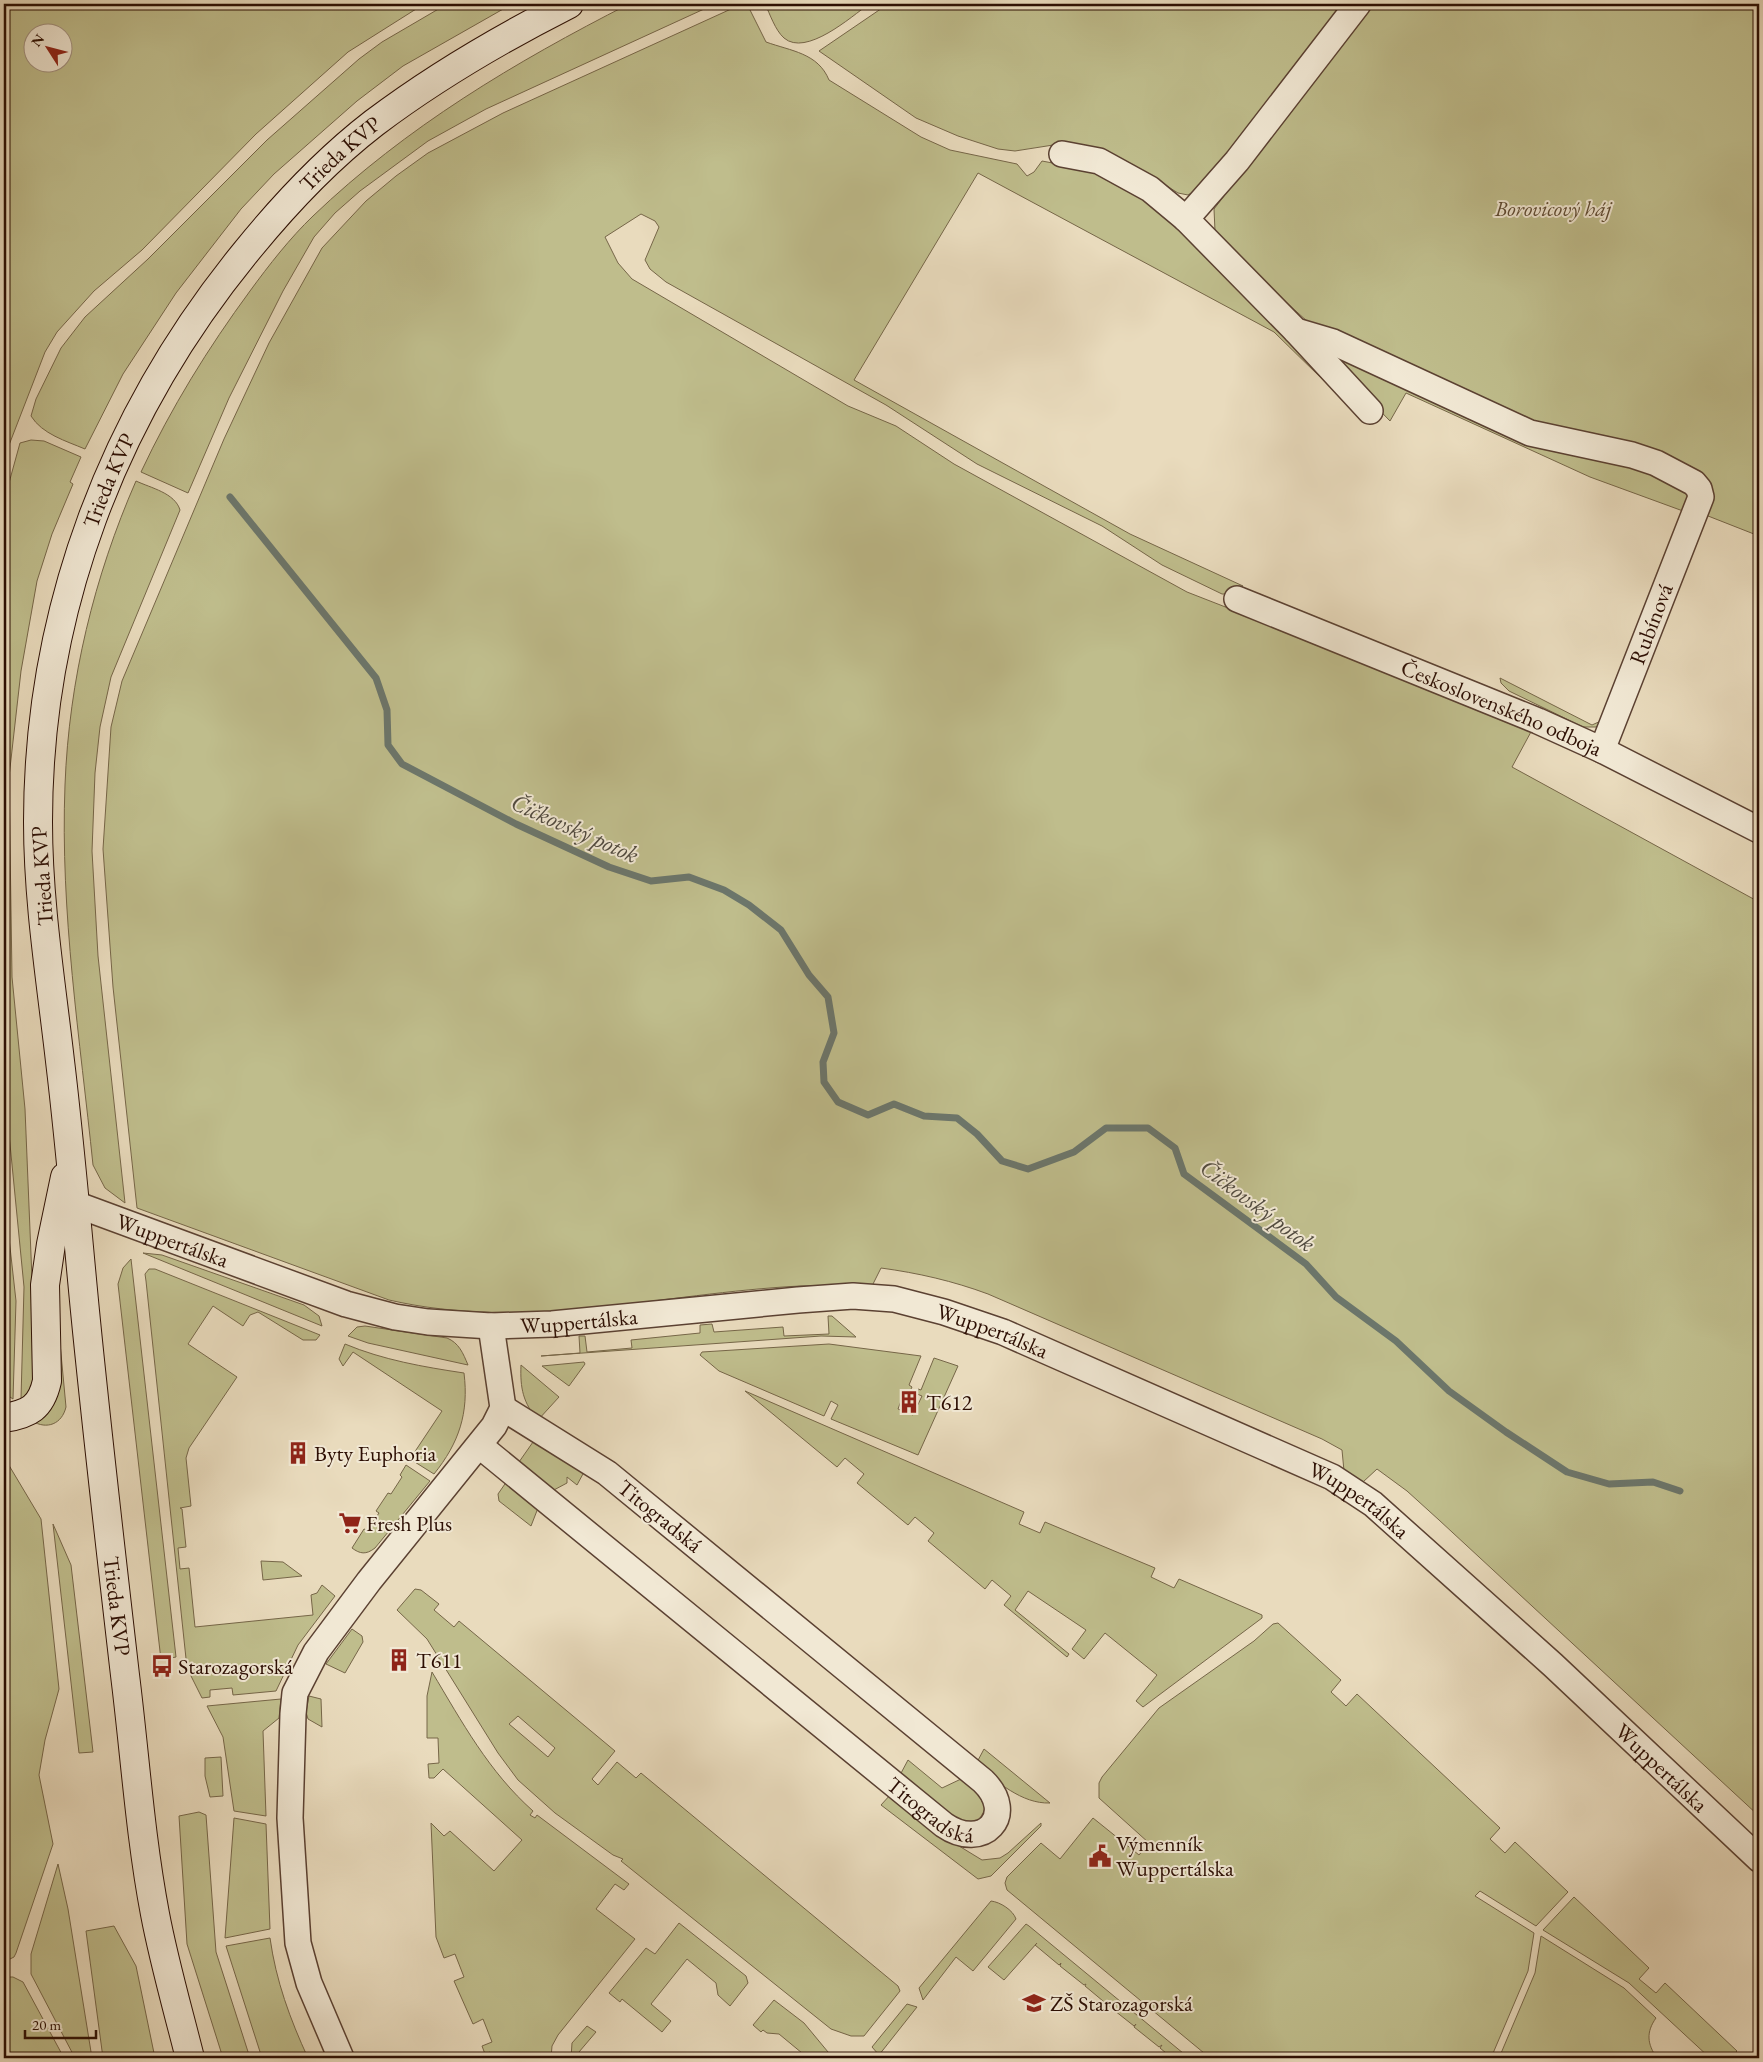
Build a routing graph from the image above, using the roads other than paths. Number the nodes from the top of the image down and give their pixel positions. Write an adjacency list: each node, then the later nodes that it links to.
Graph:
1 (569, 4): 10 (street, Trieda KVP)
2 (1358, 4): 4 (street)
3 (1062, 154): 4 (street)
4 (1186, 219): 5 (street)
5 (1296, 332): 6 (street); 8 (street, Rubínová)
6 (1370, 412)
7 (1237, 599): 8 (street, Československého odboja)
8 (1602, 750): 9 (street, Československého odboja)
9 (1759, 830)
10 (71, 1149): 11 (street, Trieda KVP); 14 (street, Trieda KVP)
11 (75, 1204): 12 (street, Wuppertálska); 17 (street, Trieda KVP)
12 (491, 1326): 13 (street); 16 (street, Wuppertálska)
13 (503, 1408): 15 (street); 15 (street, Titogradská)
14 (4, 1418)
15 (480, 1446): 18 (street)
16 (1759, 1859)
17 (190, 2058)
18 (341, 2058)

